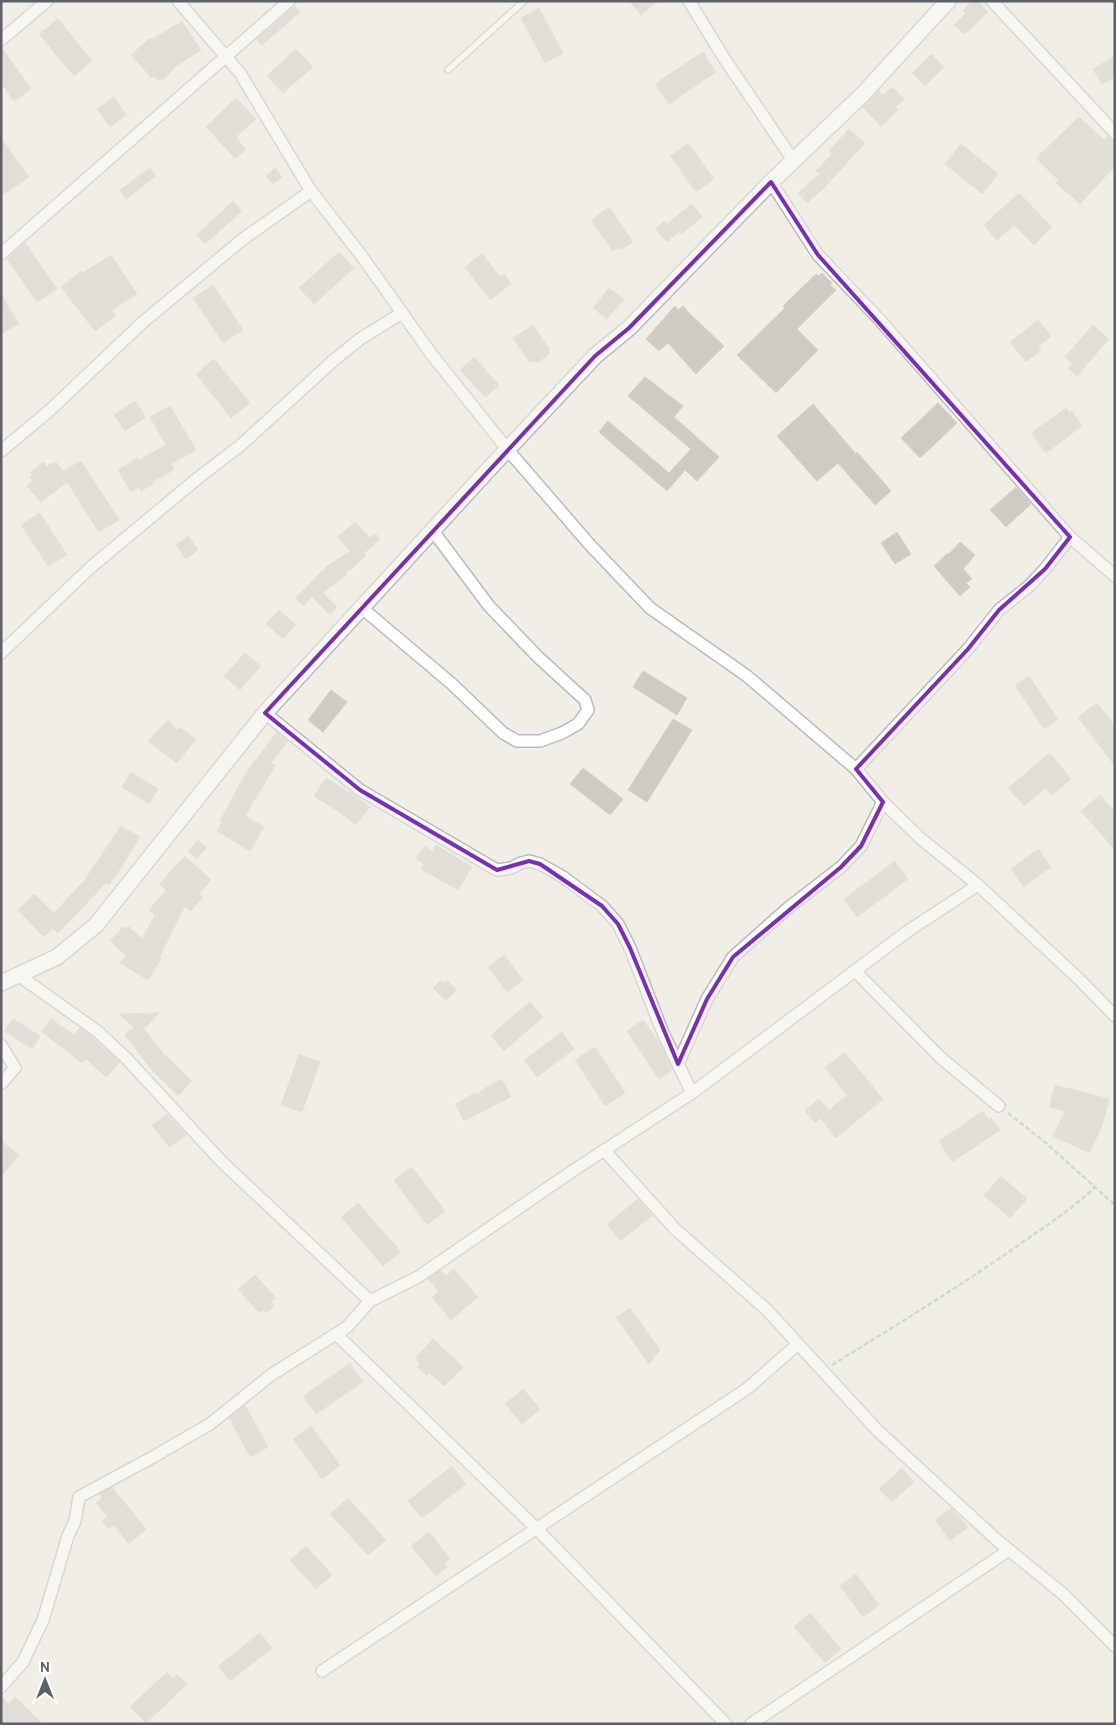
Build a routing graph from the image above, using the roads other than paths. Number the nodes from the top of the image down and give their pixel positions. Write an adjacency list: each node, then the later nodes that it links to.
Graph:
1 (47, 1): 8 (street)
2 (178, 1): 9 (street)
3 (289, 1): 9 (street)
4 (524, 1): 10 (lane)
5 (689, 1): 12 (street)
6 (948, 1): 12 (street)
7 (992, 1): 11 (street)
8 (1, 40)
9 (225, 57): 14 (street); 15 (street)
10 (448, 70)
11 (1115, 133)
12 (793, 160): 13 (street)
13 (771, 182): 17 (street); 20 (street)
14 (311, 191): 16 (street); 18 (street)
15 (1, 254)
16 (402, 313): 17 (street); 23 (street)
17 (508, 450): 19 (street); 25 (street)
18 (1, 451)
19 (434, 531): 22 (street); 22 (street)
20 (1070, 537): 21 (street); 25 (street)
21 (1115, 576)
22 (362, 608): 24 (street)
23 (1, 652)
24 (265, 713): 29 (street); 33 (street)
25 (856, 769): 26 (street)
26 (883, 802): 27 (street); 33 (street)
27 (978, 885): 28 (street); 31 (street)
28 (855, 971): 35 (street); 36 (street)
29 (18, 975): 30 (street); 38 (street)
30 (1, 983)
31 (1115, 1016)
32 (1, 1045): 34 (street)
33 (678, 1064): 35 (street)
34 (1, 1084)
35 (692, 1093): 37 (street)
36 (999, 1106)
37 (604, 1150): 38 (street); 40 (street)
38 (370, 1301): 39 (street)
39 (336, 1334): 41 (street); 45 (street)
40 (798, 1344): 41 (street); 42 (street)
41 (536, 1528): 44 (street); 46 (street)
42 (1009, 1550): 43 (street); 47 (street)
43 (1115, 1646)
44 (322, 1671)
45 (1, 1687)
46 (726, 1724)
47 (751, 1724)

